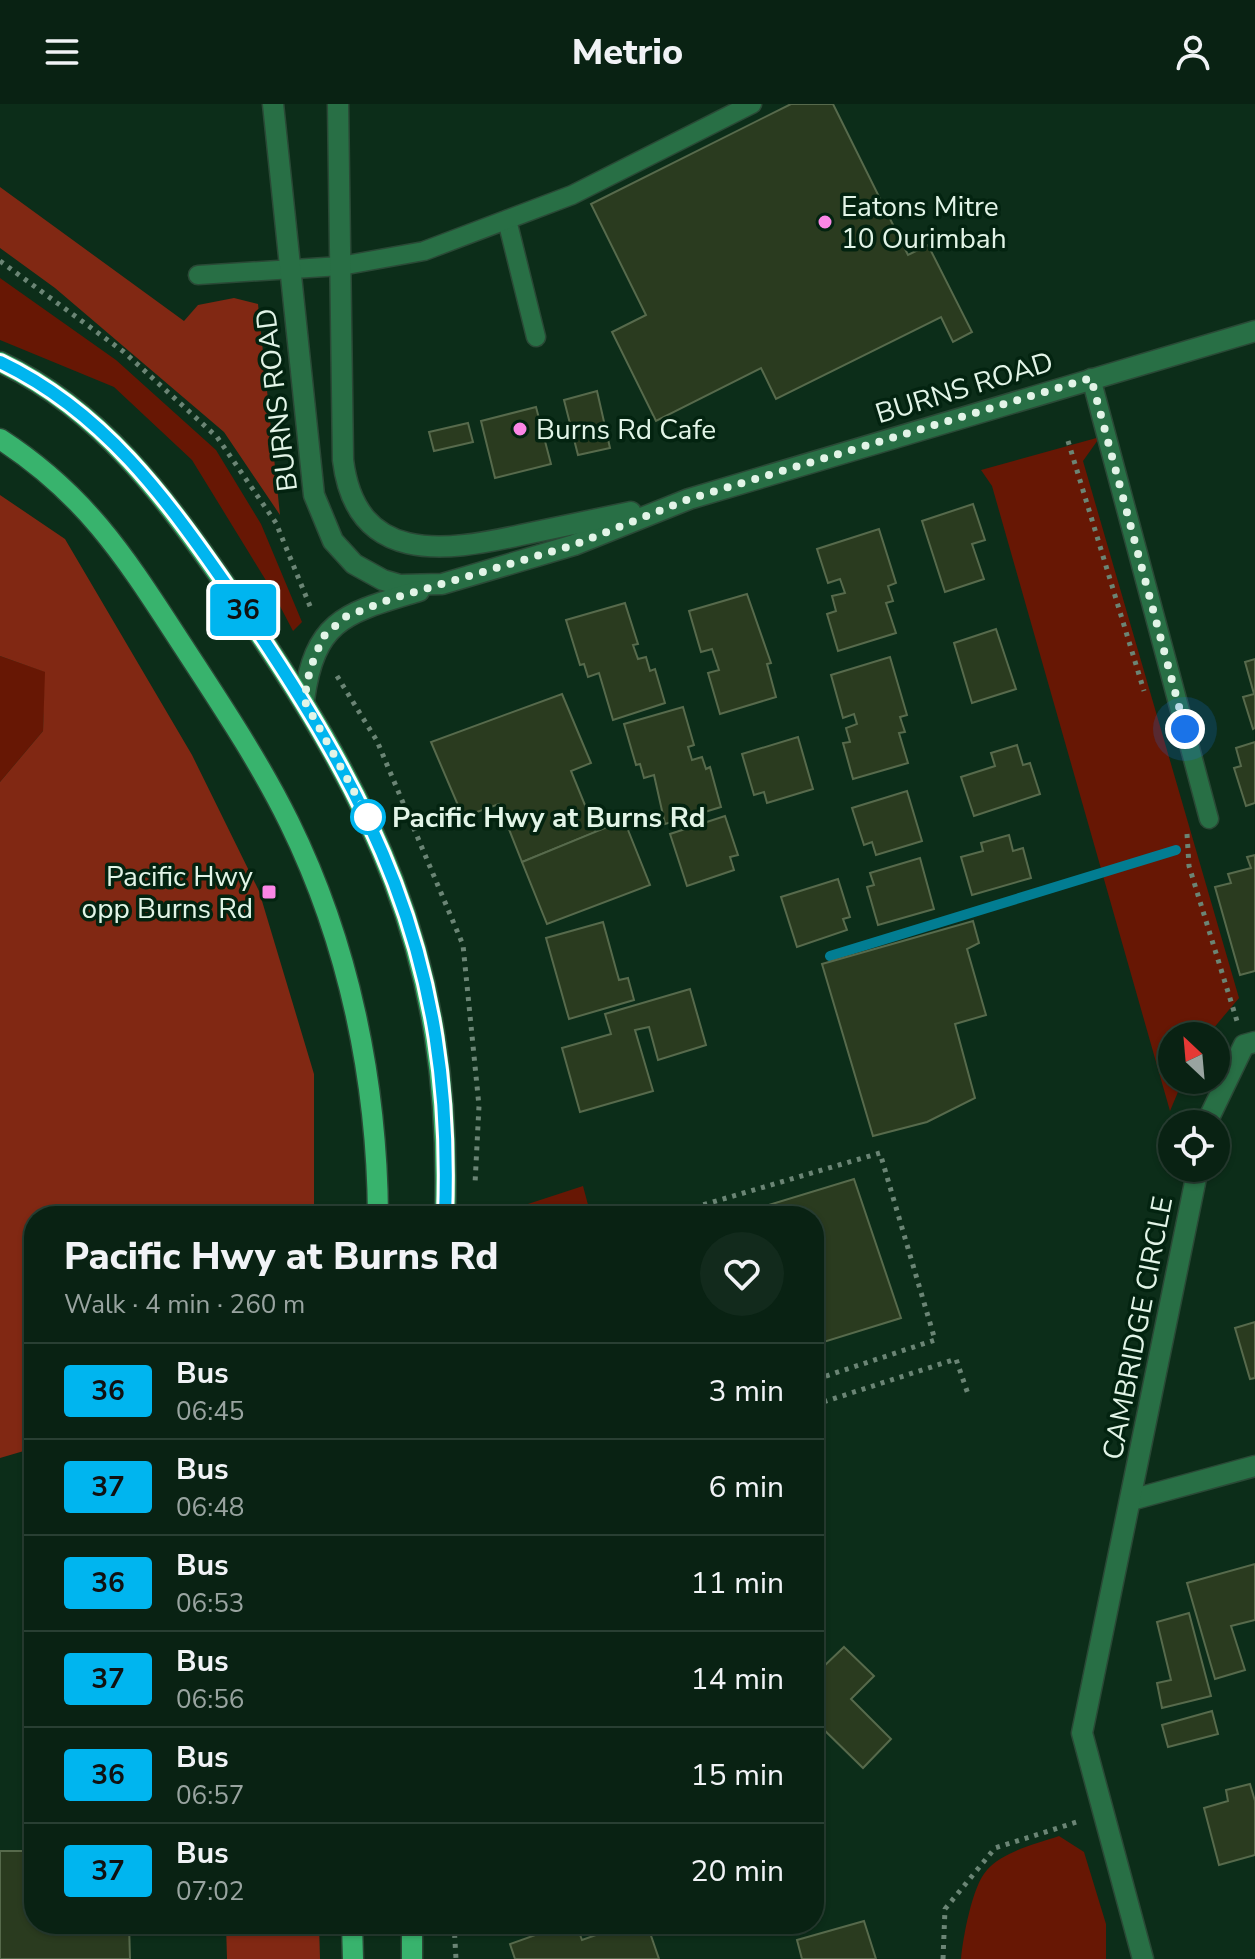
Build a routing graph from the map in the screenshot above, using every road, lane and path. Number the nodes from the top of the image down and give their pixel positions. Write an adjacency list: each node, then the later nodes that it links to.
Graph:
1 (273, 104): 7 (street, BURNS ROAD)
2 (338, 104): 6 (street, BURNS ROAD)
3 (752, 104): 4 (lane)
4 (507, 220): 6 (lane); 10 (lane)
5 (0, 261): 17 (path)
6 (341, 266): 7 (lane); 15 (street, BURNS ROAD)
7 (289, 271): 8 (lane); 16 (street, BURNS ROAD)
8 (198, 275)
9 (1255, 331): 12 (street, BURNS ROAD)
10 (536, 337)
11 (0, 362): 18 (main road)
12 (1091, 378): 15 (street, BURNS ROAD); 21 (lane)
13 (0, 439): 25 (main road)
14 (1068, 441): 19 (path)
15 (689, 499): 16 (street, BURNS ROAD)
16 (442, 584): 18 (street)
17 (315, 616)
18 (304, 700): 26 (main road)
19 (1148, 703)
20 (1183, 819): 22 (path)
21 (1209, 819)
22 (1249, 1044): 23 (street)
23 (1214, 1110)
24 (1195, 1182): 32 (street, CAMBRIDGE CIRCLE)
25 (378, 1206)
26 (445, 1206)
27 (699, 1206): 28 (path)
28 (824, 1377)
29 (969, 1397): 30 (path)
30 (824, 1402)
31 (1255, 1466): 32 (street, CAMBRIDGE CIRCLE)
32 (1131, 1500): 33 (street, CAMBRIDGE CIRCLE)
33 (1104, 1814): 40 (path); 41 (street, CAMBRIDGE CIRCLE)
34 (352, 1934): 37 (main road)
35 (412, 1934): 38 (main road)
36 (455, 1934): 39 (path)
37 (353, 1959)
38 (412, 1959)
39 (456, 1959)
40 (943, 1959)
41 (1143, 1959)

